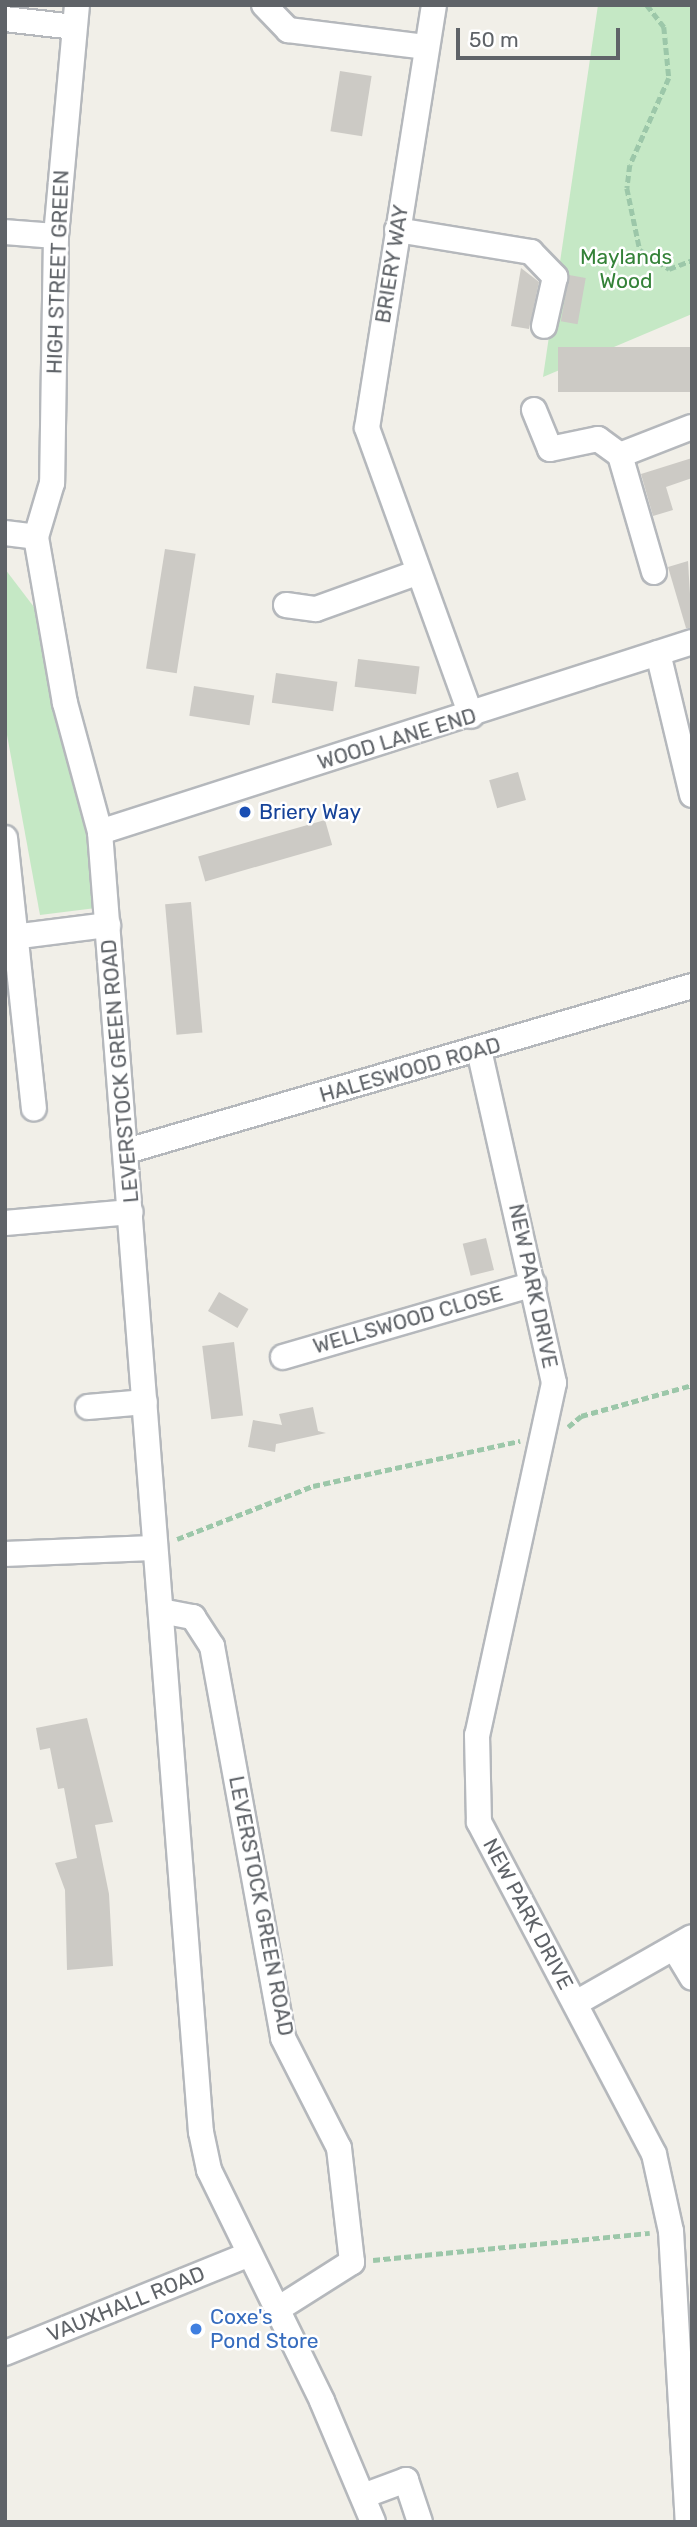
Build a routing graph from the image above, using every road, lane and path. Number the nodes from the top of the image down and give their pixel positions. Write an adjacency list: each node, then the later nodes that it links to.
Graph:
1 (264, 5): 6 (street)
2 (434, 5): 6 (street, BRIERY WAY)
3 (647, 5): 10 (path)
4 (76, 16): 5 (street); 9 (street, HIGH STREET GREEN)
5 (5, 19)
6 (427, 47): 7 (street, BRIERY WAY)
7 (397, 230): 11 (street); 18 (street, BRIERY WAY)
8 (5, 232): 9 (street)
9 (56, 236): 16 (street, HIGH STREET GREEN)
10 (692, 260)
11 (544, 326)
12 (534, 411): 14 (street)
13 (692, 427): 14 (street)
14 (620, 454): 17 (street)
15 (5, 533): 16 (street)
16 (36, 537): 24 (street, LEVERSTOCK GREEN ROAD)
17 (654, 572)
18 (416, 573): 19 (street); 22 (street, BRIERY WAY)
19 (286, 605)
20 (692, 642): 21 (street, WOOD LANE END)
21 (658, 653): 22 (street, WOOD LANE END); 23 (street)
22 (471, 716): 24 (street, WOOD LANE END)
23 (692, 795)
24 (100, 832): 26 (street, LEVERSTOCK GREEN ROAD)
25 (5, 838): 27 (street)
26 (108, 925): 27 (street); 31 (street, LEVERSTOCK GREEN ROAD)
27 (9, 938): 30 (street)
28 (692, 986): 29 (street, HALESWOOD ROAD)
29 (479, 1050): 31 (street, HALESWOOD ROAD); 34 (street, NEW PARK DRIVE)
30 (34, 1108)
31 (127, 1151): 32 (street, LEVERSTOCK GREEN ROAD)
32 (131, 1212): 33 (street); 37 (street, LEVERSTOCK GREEN ROAD)
33 (5, 1223)
34 (534, 1284): 35 (street, WELLSWOOD CLOSE); 39 (street, NEW PARK DRIVE)
35 (283, 1357)
36 (692, 1385): 39 (path)
37 (145, 1402): 38 (street); 40 (street, LEVERSTOCK GREEN ROAD)
38 (88, 1407)
39 (541, 1444): 40 (path); 45 (street, NEW PARK DRIVE)
40 (153, 1548): 41 (street); 42 (street, LEVERSTOCK GREEN ROAD)
41 (5, 1554)
42 (161, 1611): 47 (street, LEVERSTOCK GREEN ROAD); 48 (street, LEVERSTOCK GREEN ROAD)
43 (684, 1944): 44 (street); 45 (street)
44 (692, 1978)
45 (576, 2003): 46 (street, NEW PARK DRIVE)
46 (682, 2234): 48 (path); 52 (street, NEW PARK DRIVE)
47 (247, 2255): 49 (street, LEVERSTOCK GREEN ROAD); 50 (street, VAUXHALL ROAD)
48 (352, 2262): 49 (street)
49 (278, 2309): 51 (street, LEVERSTOCK GREEN ROAD)
50 (5, 2353)
51 (363, 2496): 53 (street, LEVERSTOCK GREEN ROAD); 54 (street)
52 (689, 2520)
53 (373, 2522)
54 (421, 2522)

